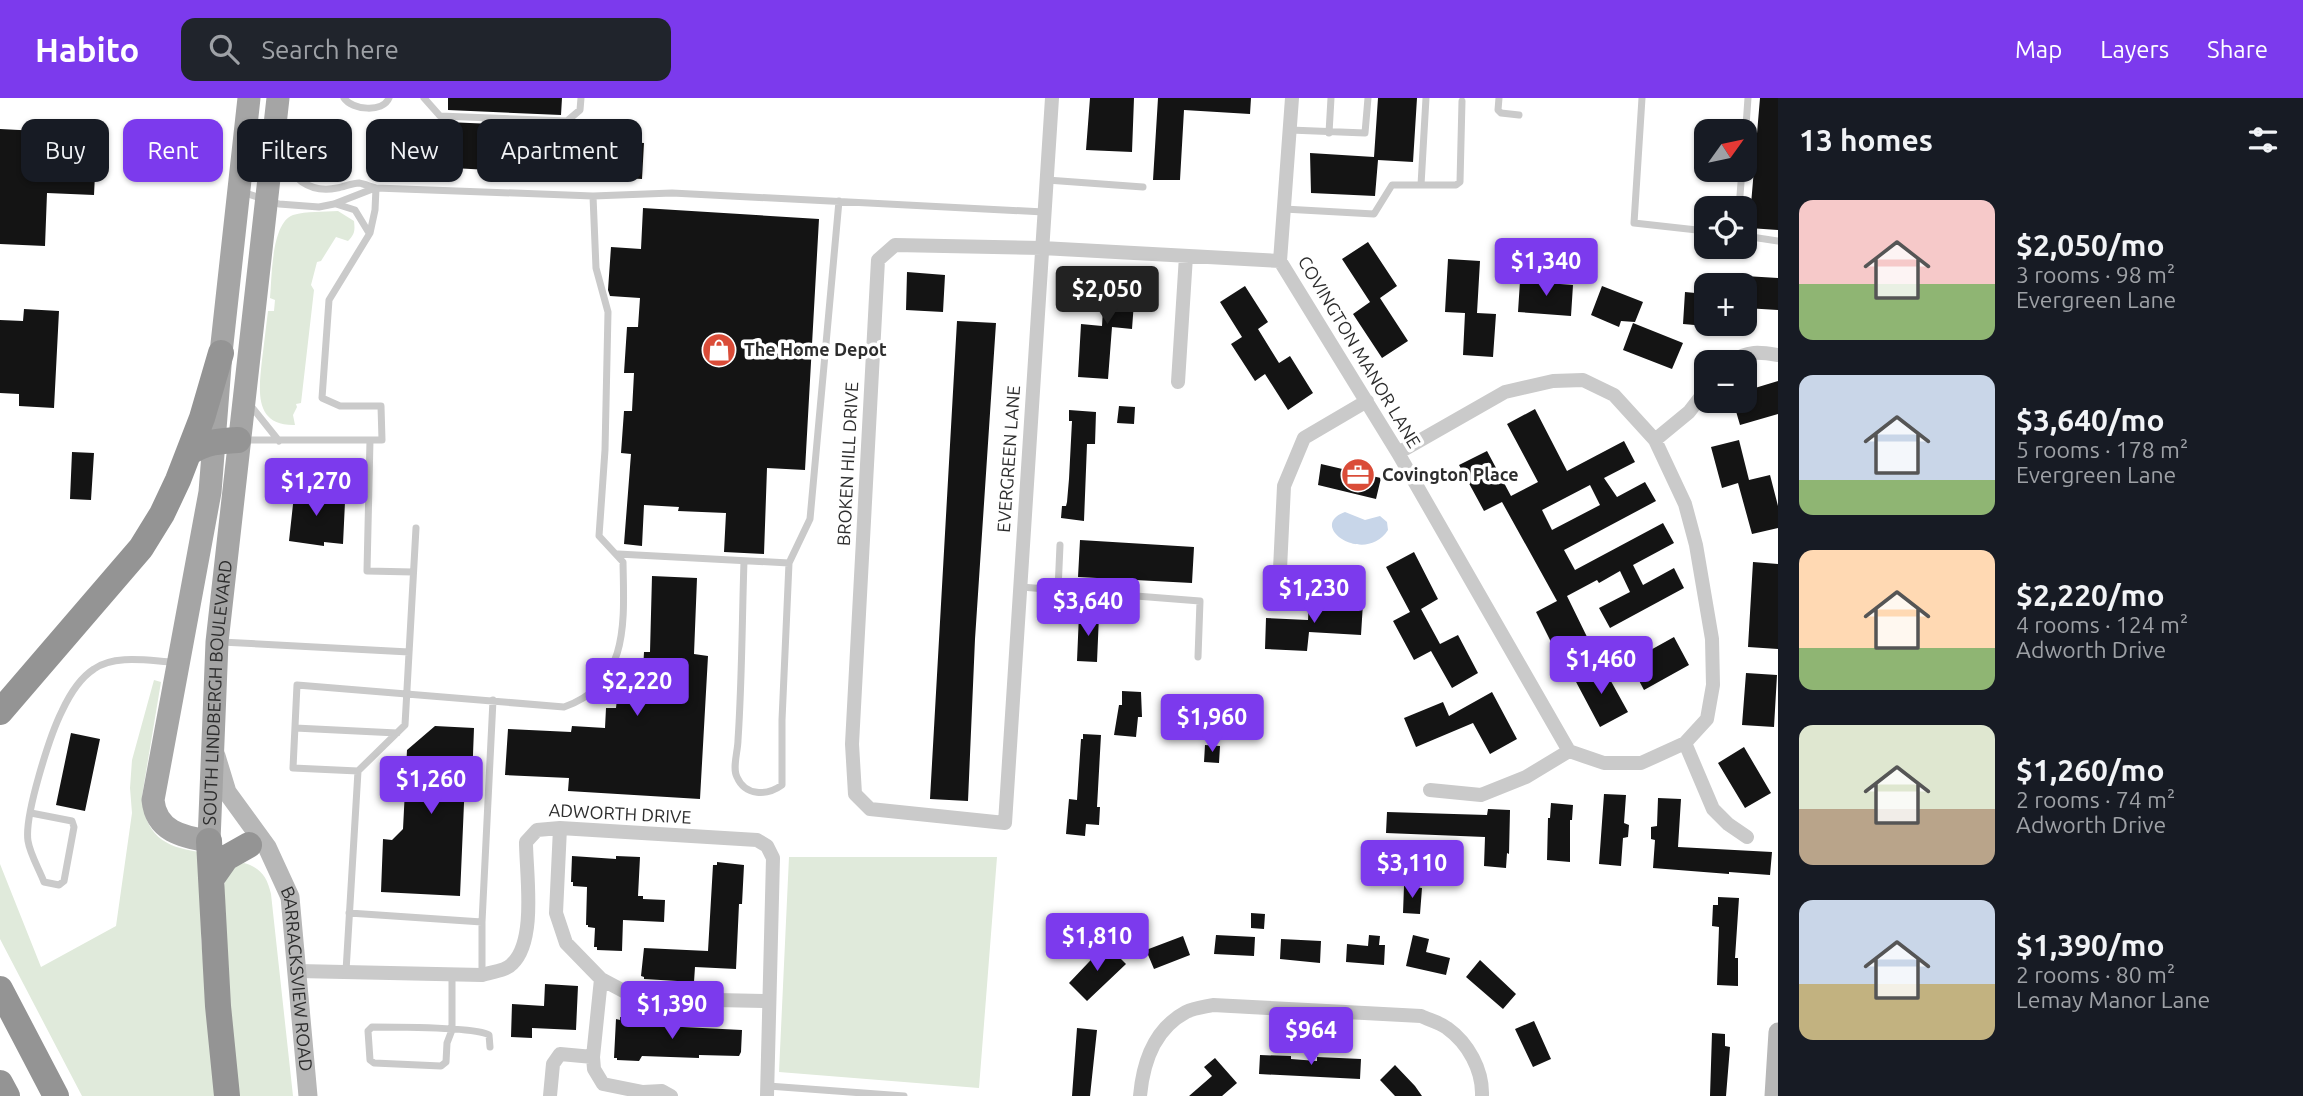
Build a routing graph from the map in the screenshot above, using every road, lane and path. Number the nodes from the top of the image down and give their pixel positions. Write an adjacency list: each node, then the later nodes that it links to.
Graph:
1 (249, 98): 27 (main road, SOUTH LINDBERGH BOULEVARD)
2 (278, 98): 17 (main road, SOUTH LINDBERGH BOULEVARD)
3 (344, 98): 4 (lane)
4 (389, 98)
5 (424, 98): 6 (lane)
6 (581, 98)
7 (1052, 98): 21 (street, EVERGREEN LANE)
8 (1292, 98): 19 (street, COVINGTON MANOR LANE)
9 (1331, 98): 20 (lane)
10 (1368, 98): 20 (lane)
11 (1426, 98): 24 (lane)
12 (1499, 98): 16 (lane)
13 (1642, 98): 34 (lane)
14 (1748, 98): 18 (lane)
15 (1462, 101): 24 (lane)
16 (1519, 115)
17 (276, 119)
18 (1746, 119)
19 (1290, 130): 20 (lane); 32 (street, COVINGTON MANOR LANE)
20 (1329, 133)
21 (1046, 180): 25 (lane); 33 (street, EVERGREEN LANE)
22 (269, 182): 29 (main road, SOUTH LINDBERGH BOULEVARD)
23 (302, 182): 26 (lane)
24 (1421, 185): 32 (lane)
25 (1143, 187)
26 (376, 188): 28 (lane); 31 (lane); 35 (lane)
27 (239, 191): 29 (lane); 42 (main road, SOUTH LINDBERGH BOULEVARD)
28 (593, 196): 30 (lane); 56 (lane)
29 (267, 200): 31 (lane); 45 (main road, SOUTH LINDBERGH BOULEVARD)
30 (839, 201): 33 (lane); 58 (lane)
31 (334, 204): 35 (lane)
32 (1284, 209): 40 (street, COVINGTON MANOR LANE)
33 (1044, 212): 38 (street, EVERGREEN LANE)
34 (1694, 230)
35 (370, 233): 49 (lane)
36 (1757, 238): 37 (lane)
37 (1778, 241)
38 (1042, 248): 39 (street, BROKEN HILL DRIVE); 60 (street, EVERGREEN LANE); 78 (street, BROKEN HILL DRIVE)
39 (1186, 256): 40 (street, BROKEN HILL DRIVE); 44 (street)
40 (1280, 261): 46 (street, COVINGTON MANOR LANE)
41 (1757, 352): 43 (street)
42 (221, 353): 48 (main road, SOUTH LINDBERGH BOULEVARD); 52 (highway)
43 (1778, 355)
44 (1178, 382)
45 (243, 396): 48 (main road, SOUTH LINDBERGH BOULEVARD); 51 (lane)
46 (1367, 401): 53 (street, COVINGTON MANOR LANE); 62 (street)
47 (1694, 406): 50 (street)
48 (226, 440): 51 (lane); 52 (highway); 63 (main road, SOUTH LINDBERGH BOULEVARD); 66 (main road, SOUTH LINDBERGH BOULEVARD)
49 (370, 440): 51 (lane); 59 (lane)
50 (1655, 440): 53 (street); 72 (street)
51 (278, 441)
52 (190, 452): 69 (highway)
53 (1398, 453): 74 (street, COVINGTON MANOR LANE)
54 (416, 528): 59 (lane)
55 (1060, 545): 61 (lane)
56 (618, 554): 57 (lane); 68 (lane)
57 (744, 561): 58 (lane); 58 (lane)
58 (789, 563)
59 (413, 572): 64 (lane)
60 (1020, 587): 61 (lane); 78 (street, EVERGREEN LANE)
61 (1058, 590): 65 (lane)
62 (1279, 590)
63 (217, 642): 64 (lane); 73 (main road, SOUTH LINDBERGH BOULEVARD)
64 (409, 652): 67 (lane)
65 (1199, 657)
66 (178, 663): 77 (lane); 81 (main road, SOUTH LINDBERGH BOULEVARD)
67 (406, 694): 68 (lane); 70 (lane); 71 (lane)
68 (493, 700): 86 (lane)
69 (0, 712)
70 (295, 728): 71 (lane); 75 (lane)
71 (397, 733): 75 (lane)
72 (1685, 743): 74 (street); 80 (street)
73 (214, 748): 81 (main road, SOUTH LINDBERGH BOULEVARD); 83 (street, BARRACKSVIEW ROAD)
74 (1569, 751): 76 (street)
75 (358, 771): 85 (lane)
76 (1430, 790)
77 (31, 813): 77 (lane)
78 (1005, 823)
79 (560, 828): 90 (street, ADWORTH DRIVE); 91 (street); 93 (street, ADWORTH DRIVE)
80 (1747, 837)
81 (209, 841): 82 (street); 84 (highway)
82 (249, 845): 83 (street, BARRACKSVIEW ROAD); 84 (highway)
83 (276, 865): 87 (street, BARRACKSVIEW ROAD)
84 (212, 878): 105 (highway)
85 (349, 913): 86 (lane); 88 (lane)
86 (482, 922): 90 (lane)
87 (298, 971): 88 (street, ADWORTH DRIVE); 106 (street, BARRACKSVIEW ROAD)
88 (346, 971): 89 (street, ADWORTH DRIVE)
89 (452, 975): 90 (street, ADWORTH DRIVE); 94 (lane)
90 (482, 975)
91 (601, 979): 93 (street); 97 (street)
92 (0, 989): 104 (highway)
93 (768, 1001): 99 (street, ADWORTH DRIVE)
94 (452, 1030): 94 (lane); 96 (lane)
95 (1778, 1032): 111 (street)
96 (490, 1047)
97 (593, 1057): 101 (street); 107 (street)
98 (0, 1083): 103 (highway)
99 (767, 1091): 102 (lane)
100 (1482, 1092): 110 (street)
101 (643, 1094): 108 (street)
102 (864, 1094): 109 (lane)
103 (7, 1096)
104 (56, 1096)
105 (227, 1096)
106 (308, 1096)
107 (550, 1096)
108 (671, 1096)
109 (904, 1096)
110 (1140, 1096)
111 (1774, 1096)

